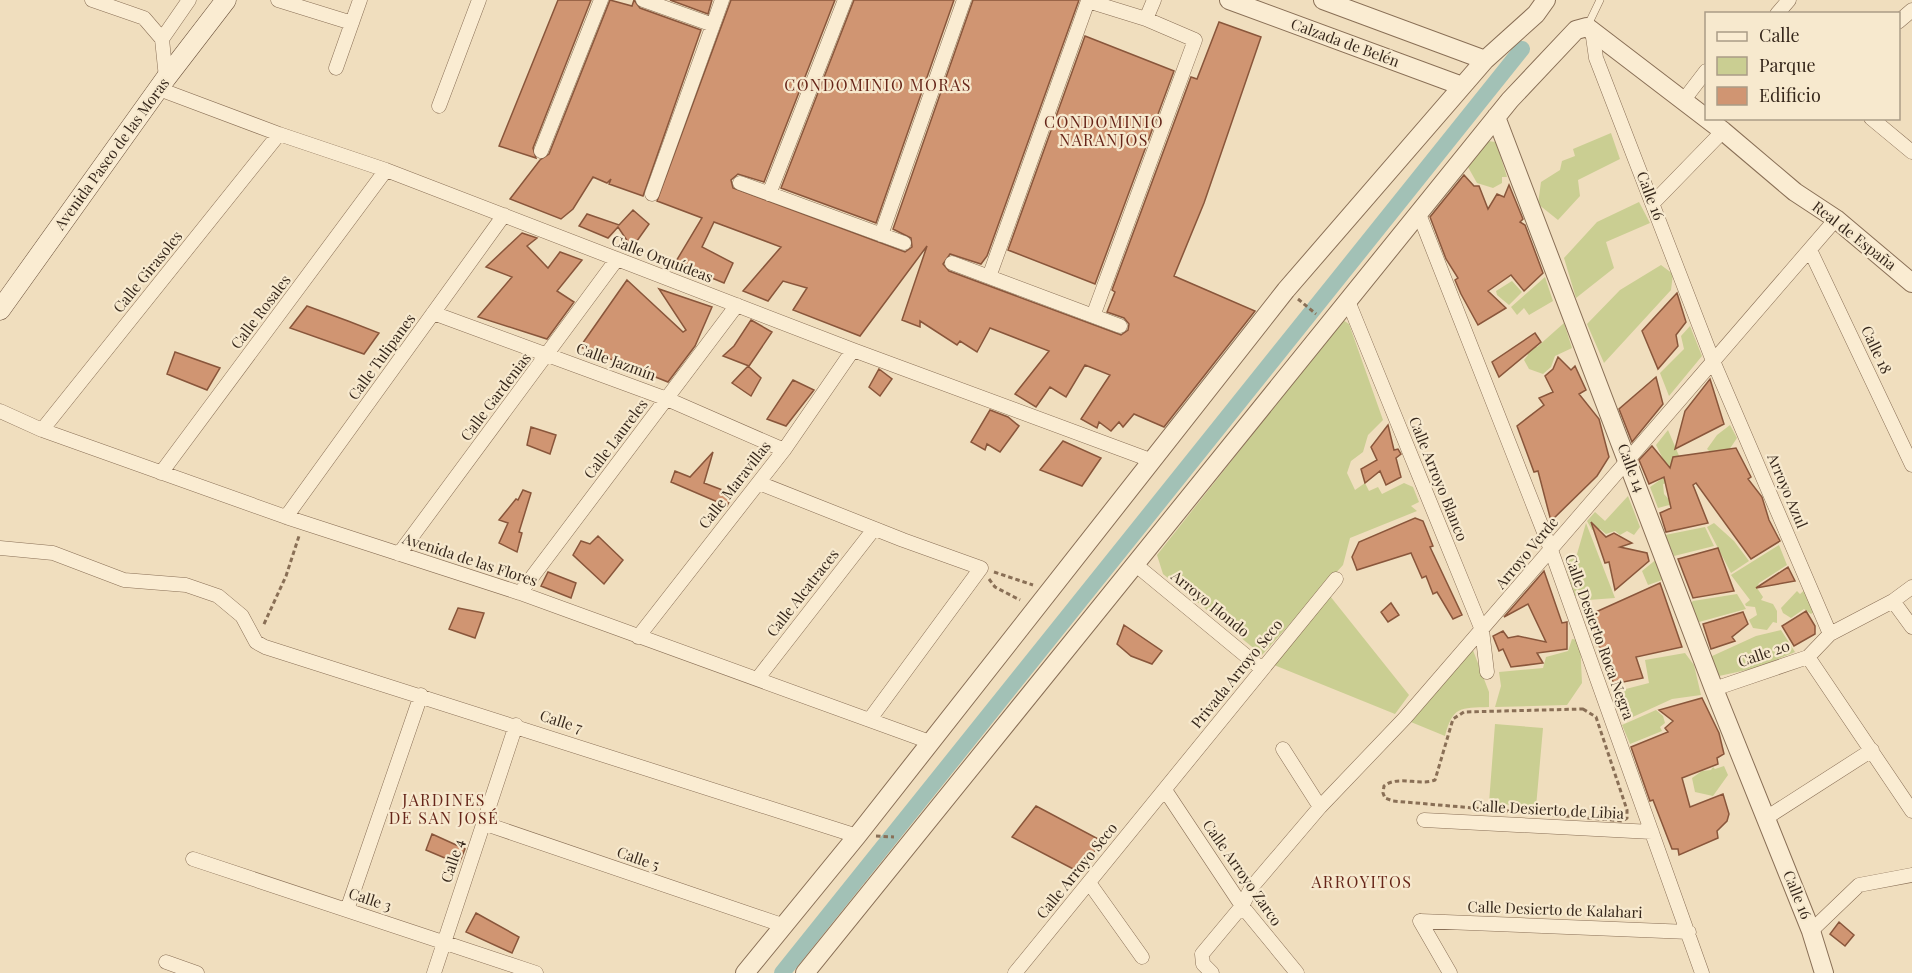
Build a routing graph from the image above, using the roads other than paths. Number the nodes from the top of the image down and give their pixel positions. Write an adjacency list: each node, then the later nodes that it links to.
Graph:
1 (92, 0): 25 (street)
2 (189, 0): 25 (street)
3 (226, 0): 29 (main road, Avenida Paseo de las Moras)
4 (278, 0): 22 (street)
5 (360, 0): 22 (street)
6 (479, 0): 32 (street)
7 (601, 0): 40 (street)
8 (643, 0): 23 (street)
9 (723, 0): 23 (street)
10 (845, 0): 44 (street)
11 (964, 0): 49 (street)
12 (1154, 0): 20 (street)
13 (1229, 0): 30 (street, Calzada de Belén)
14 (1323, 0): 26 (street)
15 (1546, 0): 26 (street)
16 (1600, 0): 24 (lane)
17 (1789, 0): 19 (street)
18 (1912, 10): 21 (street)
19 (1779, 12)
20 (1146, 19): 54 (street); 60 (street)
21 (1900, 21)
22 (352, 22): 27 (street)
23 (713, 26): 43 (street)
24 (1587, 28): 31 (street, Real de España); 33 (street); 45 (street, Calle 16)
25 (162, 39): 29 (street)
26 (1485, 60): 30 (street)
27 (336, 68)
28 (1705, 74): 31 (street)
29 (163, 83): 38 (street, Calle Orquídeas); 58 (main road, Avenida Paseo de las Moras)
30 (1462, 86): 71 (street)
31 (1683, 101): 34 (street, Real de España)
32 (439, 106)
33 (1496, 117): 46 (street); 69 (street, Calle 14)
34 (1705, 118)
35 (1708, 120): 37 (street, Real de España)
36 (1874, 120): 39 (street)
37 (1723, 131): 45 (street); 48 (street, Real de España)
38 (279, 134): 41 (street, Calle Orquídeas); 67 (street, Calle Girasoles)
39 (1910, 147)
40 (542, 151)
41 (386, 170): 47 (street, Calle Orquídeas); 72 (street, Calle Rosales)
42 (740, 183): 44 (street)
43 (652, 194)
44 (769, 194): 49 (street)
45 (1653, 203): 64 (street, Calle 16)
46 (1419, 214): 56 (street); 77 (street, Calle Desierto Roca Negra)
47 (504, 215): 52 (street, Calle Orquídeas); 59 (street, Calle Tulipanes)
48 (1836, 219): 51 (street, Arroyo Verde); 55 (street, Real de España)
49 (881, 235): 50 (street)
50 (904, 243)
51 (1809, 250): 64 (street, Arroyo Verde); 70 (street, Calle 18)
52 (617, 259): 57 (street, Calle Orquídeas); 63 (street, Calle Gardenias)
53 (952, 263): 54 (street)
54 (989, 277): 60 (street)
55 (1912, 283)
56 (1348, 301): 79 (street); 85 (street, Calle Arroyo Blanco)
57 (737, 305): 62 (street, Calle Orquídeas); 65 (street, Calle Laureles)
58 (0, 310)
59 (434, 313): 63 (street, Calle Jazmín); 74 (street, Calle Tulipanes)
60 (1093, 316): 61 (street)
61 (1120, 326)
62 (853, 350): 68 (street, Calle Maravillas); 71 (street, Calle Orquídeas)
63 (548, 355): 65 (street, Calle Jazmín); 78 (street, Calle Gardenias)
64 (1713, 361): 69 (street, Arroyo Verde); 86 (street, Arroyo Azul)
65 (667, 399): 68 (street, Calle Jazmín); 82 (street, Calle Laureles)
66 (0, 411): 67 (street, Avenida de las Flores)
67 (42, 430): 72 (street, Avenida de las Flores)
68 (784, 450): 73 (street, Calle Maravillas)
69 (1627, 458): 77 (street, Arroyo Verde); 92 (street, Calle 14)
70 (1910, 458)
71 (1153, 461): 96 (street)
72 (161, 472): 74 (street, Avenida de las Flores)
73 (759, 483): 75 (street); 87 (street, Calle Maravillas)
74 (286, 517): 78 (street, Avenida de las Flores)
75 (874, 529): 91 (street, Calle Alcatraces); 94 (street)
76 (0, 548): 93 (street, Calle 7)
77 (1551, 550): 85 (street, Arroyo Verde); 105 (street, Calle Desierto Roca Negra)
78 (399, 554): 82 (street, Avenida de las Flores)
79 (1136, 565): 89 (street, Arroyo Hondo); 122 (street)
80 (1336, 579): 89 (street, Privada Arroyo Seco)
81 (1912, 587): 83 (street, Calle 20)
82 (520, 593): 87 (street, Avenida de las Flores)
83 (1893, 601): 84 (street); 86 (street, Calle 20)
84 (1912, 627)
85 (1482, 630): 90 (street, Calle Arroyo Blanco); 100 (street, Arroyo Verde)
86 (1830, 634): 88 (street, Calle 20)
87 (638, 637): 91 (street, Avenida de las Flores)
88 (1808, 657): 92 (street, Calle 20); 98 (street)
89 (1263, 669): 99 (street, Privada Arroyo Seco)
90 (1486, 672)
91 (758, 678): 94 (street, Avenida de las Flores)
92 (1714, 689): 102 (street, Calle 14)
93 (421, 695): 95 (street, Calle 7); 111 (street)
94 (870, 719): 96 (street, Avenida de las Flores)
95 (516, 725): 104 (street, Calle 4); 106 (street, Calle 7)
96 (930, 742): 106 (street)
97 (1283, 749): 100 (street)
98 (1872, 750): 101 (street); 102 (street)
99 (1165, 790): 109 (street, Calle Arroyo Seco); 110 (street, Calle Arroyo Zarco)
100 (1320, 807): 110 (street, Arroyo Verde)
101 (1912, 811)
102 (1766, 818): 113 (street, Calle 16)
103 (1424, 820): 105 (street, Calle Desierto de Libia)
104 (483, 823): 112 (street, Calle 5); 115 (street, Calle 4)
105 (1652, 832): 114 (street, Calle Desierto Roca Negra)
106 (866, 836): 112 (street)
107 (193, 859): 111 (street, Calle 3)
108 (1912, 875): 113 (street)
109 (1090, 884): 116 (street); 123 (street, Calle Arroyo Seco)
110 (1242, 906): 124 (street, Arroyo Verde); 125 (street, Calle Arroyo Zarco)
111 (347, 910): 115 (street, Calle 3)
112 (782, 925): 121 (street)
113 (1811, 931): 128 (street, Calle 16)
114 (1689, 932): 126 (street, Calle Desierto de Kalahari); 127 (street, Calle Desierto Roca Negra)
115 (444, 941): 119 (street, Calle 4); 120 (street, Calle 3)
116 (1142, 957)
117 (166, 962): 118 (street)
118 (197, 973)
119 (434, 973)
120 (536, 973)
121 (745, 973)
122 (805, 973)
123 (1015, 973)
124 (1212, 973)
125 (1297, 973)
126 (1450, 973)
127 (1702, 973)
128 (1824, 973)

